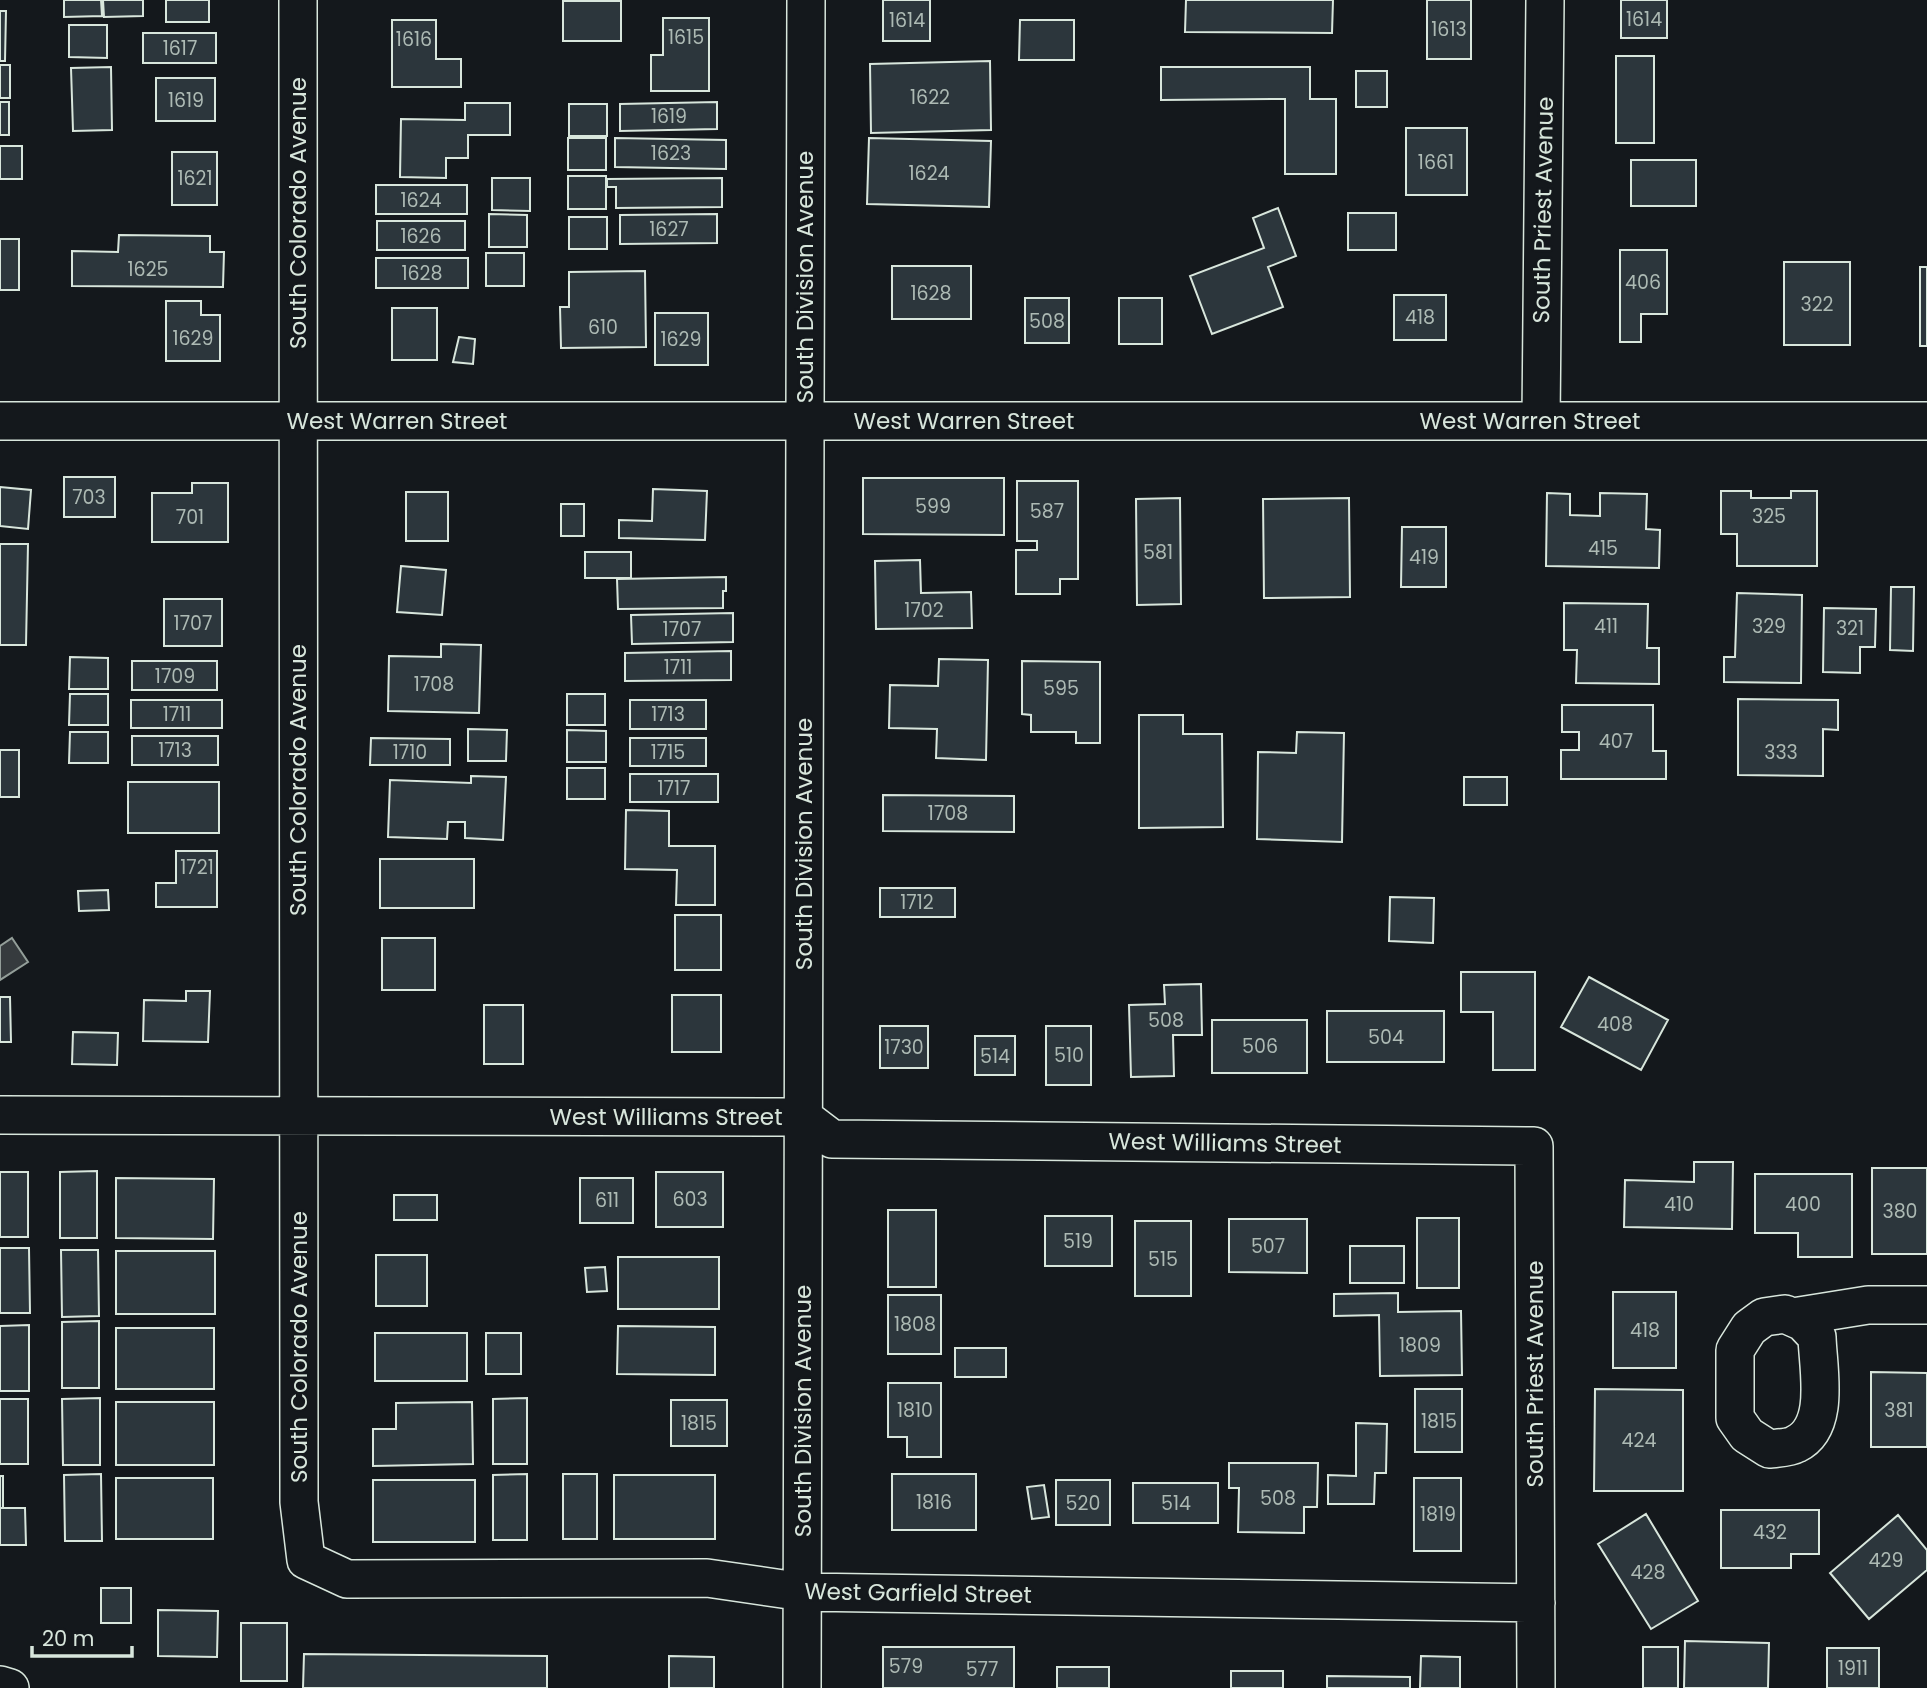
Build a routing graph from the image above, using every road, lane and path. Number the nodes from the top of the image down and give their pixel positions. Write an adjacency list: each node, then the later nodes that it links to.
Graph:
1 (298, 0): 5 (street, South Colorado Avenue)
2 (806, 0): 6 (street, South Division Avenue)
3 (1545, 0): 7 (street, South Priest Avenue)
4 (0, 421): 5 (street, West Warren Street)
5 (298, 421): 6 (street, West Warren Street); 10 (street, South Colorado Avenue)
6 (805, 421): 7 (street, West Warren Street); 11 (street, South Division Avenue)
7 (1541, 421): 8 (street, West Warren Street)
8 (1927, 421)
9 (0, 1115): 10 (street, West Williams Street)
10 (298, 1116): 11 (street, West Williams Street); 15 (street, South Colorado Avenue)
11 (803, 1117): 12 (street, West Williams Street); 16 (street, South Division Avenue)
12 (1534, 1146): 17 (street, South Priest Avenue)
13 (1927, 1305): 14 (street)
14 (1793, 1317)
15 (306, 1560): 16 (street, West Garfield Street)
16 (803, 1592): 17 (street, West Garfield Street); 20 (street, South Division Avenue)
17 (1536, 1603): 21 (street, South Priest Avenue)
18 (0, 1685): 19 (street)
19 (10, 1688)
20 (802, 1688)
21 (1536, 1688)

